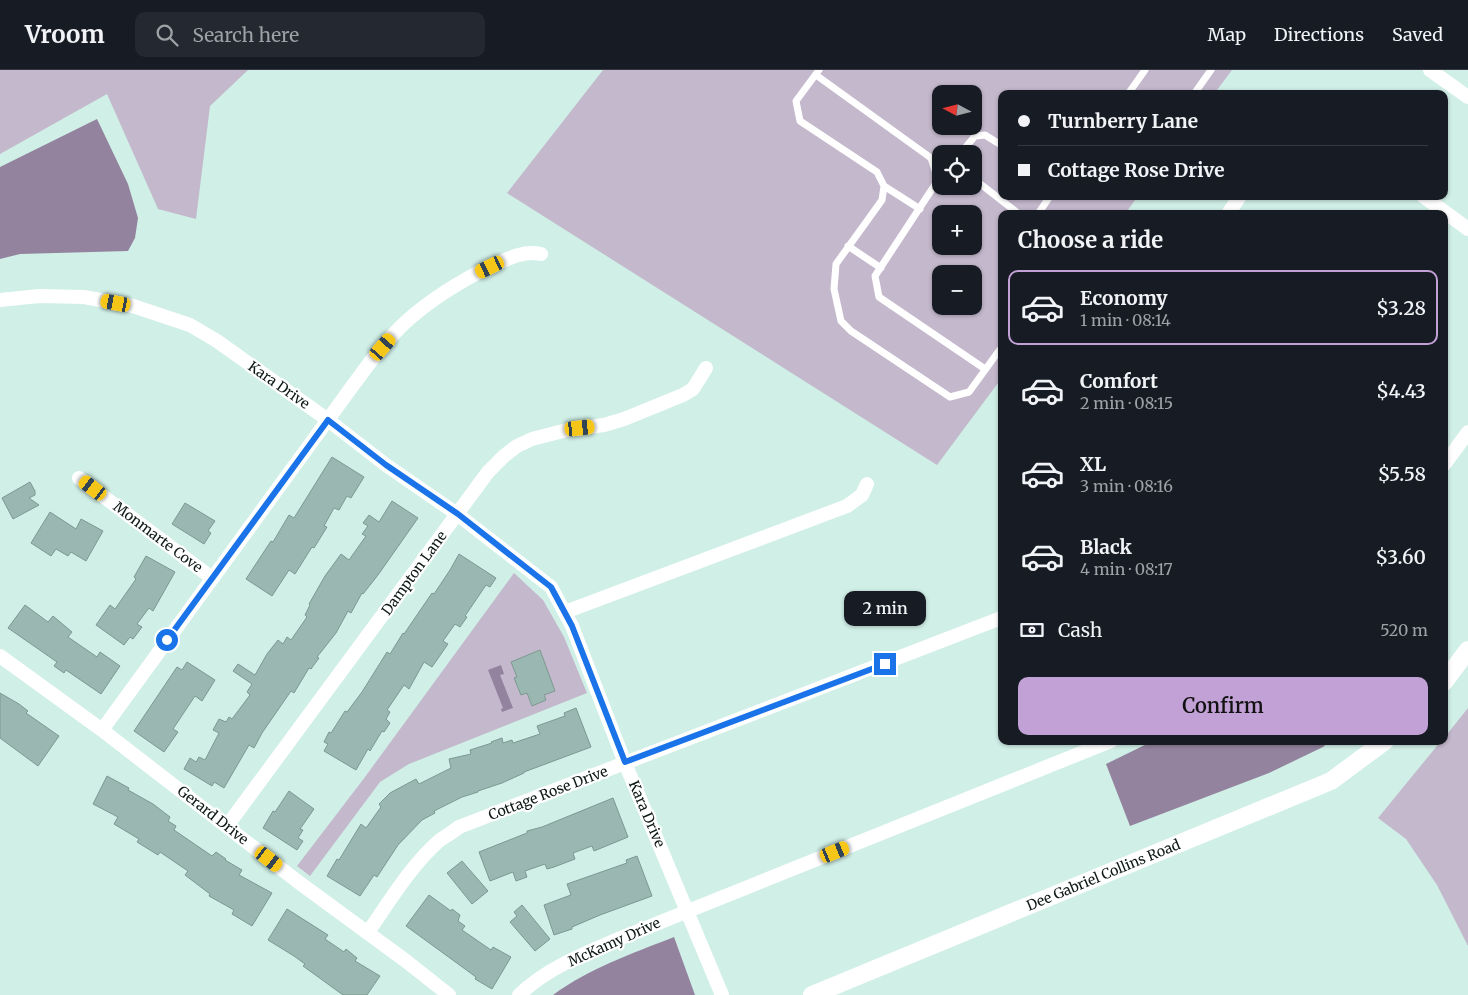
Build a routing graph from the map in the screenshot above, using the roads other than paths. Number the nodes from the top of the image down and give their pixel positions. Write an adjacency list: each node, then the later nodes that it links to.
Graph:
1 (1146, 70): 5 (lane)
2 (1211, 70): 6 (lane)
3 (1430, 70): 7 (street)
4 (817, 73): 10 (lane); 12 (lane)
5 (1132, 90)
6 (1197, 90)
7 (1468, 97)
8 (998, 143): 9 (lane)
9 (968, 145)
10 (932, 159)
11 (982, 185): 14 (lane)
12 (884, 186): 16 (lane); 20 (lane)
13 (932, 190): 16 (lane)
14 (998, 197)
15 (1002, 200): 17 (lane)
16 (920, 209): 22 (lane)
17 (1015, 210)
18 (1448, 217): 19 (street)
19 (1468, 229)
20 (848, 246): 22 (lane); 26 (lane)
21 (541, 254): 27 (street)
22 (881, 268): 26 (lane)
23 (0, 300): 27 (street, Kara Drive)
24 (998, 352): 26 (lane)
25 (706, 368): 32 (street, Dampton Lane)
26 (985, 369)
27 (328, 420): 32 (street, Kara Drive); 33 (street)
28 (1468, 432): 29 (street)
29 (1448, 460)
30 (79, 478): 33 (street, Monmarte Cove)
31 (867, 484): 34 (street)
32 (458, 514): 34 (street, Kara Drive); 43 (street, Dampton Lane)
33 (212, 578): 39 (street)
34 (566, 612): 42 (street, Kara Drive)
35 (997, 621): 42 (street, Cottage Rose Drive)
36 (1468, 650): 38 (street)
37 (0, 656): 39 (street, Gerard Drive)
38 (1448, 677)
39 (102, 730): 43 (street, Gerard Drive)
40 (1102, 745): 44 (street, McKamy Drive)
41 (1380, 745): 49 (street, Dee Gabriel Collins Road)
42 (625, 762): 44 (street, Kara Drive); 45 (street, Cottage Rose Drive)
43 (227, 826): 45 (street, Gerard Drive)
44 (688, 911): 47 (street, McKamy Drive); 48 (street, Kara Drive)
45 (368, 932): 46 (street, Gerard Drive)
46 (449, 995)
47 (519, 995)
48 (722, 995)
49 (812, 995)

